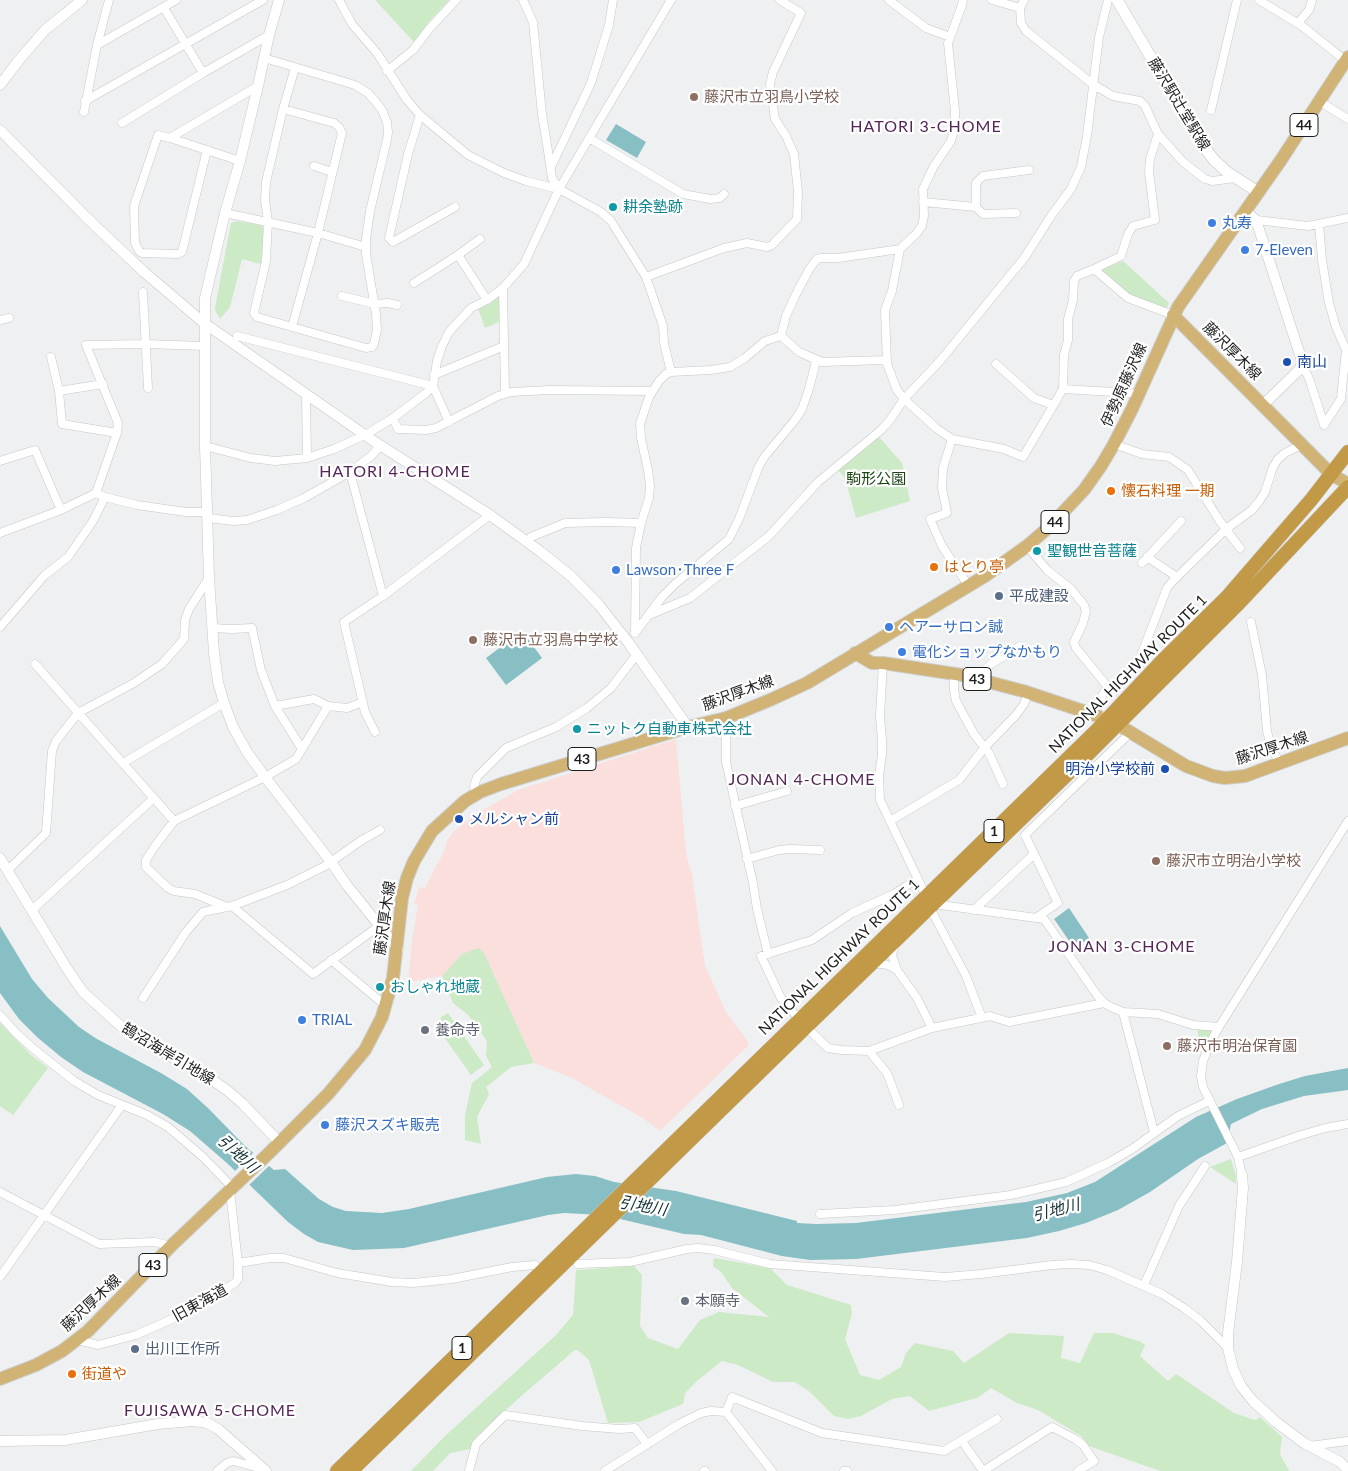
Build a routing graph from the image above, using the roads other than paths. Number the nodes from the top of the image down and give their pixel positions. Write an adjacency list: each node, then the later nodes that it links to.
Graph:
1 (82, 0): 33 (street)
2 (109, 0): 27 (street)
3 (176, 0): 21 (street)
4 (263, 0): 26 (street)
5 (279, 0): 24 (street)
6 (339, 0): 31 (street)
7 (456, 0): 31 (street)
8 (523, 0): 51 (street)
9 (614, 0): 51 (street)
10 (671, 0): 47 (street)
11 (780, 0): 74 (street)
12 (889, 0): 25 (street)
13 (963, 0): 25 (street)
14 (992, 0): 22 (street)
15 (1024, 0): 22 (street)
16 (1108, 0): 34 (street)
17 (1118, 0): 54 (main road, 藤沢駅辻堂駅線)
18 (1237, 0): 39 (street)
19 (1259, 0): 23 (street)
20 (1311, 1): 23 (street)
21 (164, 8): 26 (street); 27 (street)
22 (1020, 8): 34 (street)
23 (1298, 23): 29 (street)
24 (269, 35): 28 (street); 32 (street)
25 (950, 37): 58 (street)
26 (186, 44): 32 (street); 36 (street)
27 (97, 45): 36 (street)
28 (264, 58): 30 (street); 35 (street)
29 (1347, 59): 37 (main road, 伊勢原藤沢線 / 44)
30 (295, 68): 38 (street); 70 (street)
31 (387, 71): 41 (street)
32 (203, 73): 43 (street)
33 (0, 85)
34 (1094, 85): 45 (street); 109 (street)
35 (258, 86): 46 (street); 49 (street)
36 (85, 101): 40 (street)
37 (1319, 101): 42 (street); 56 (main road, 伊勢原藤沢線 / 44)
38 (283, 109): 53 (street); 66 (street)
39 (1211, 110)
40 (84, 112)
41 (420, 115): 55 (street); 59 (street)
42 (1348, 119)
43 (122, 123)
44 (0, 130): 85 (street)
45 (1158, 134): 54 (street); 73 (street)
46 (170, 138): 48 (street); 48 (street)
47 (589, 138): 55 (street); 57 (street)
48 (206, 150): 49 (street)
49 (240, 161): 62 (street)
50 (314, 166): 53 (street)
51 (551, 167): 55 (street)
52 (1028, 170): 60 (street)
53 (332, 172): 68 (street)
54 (1235, 178): 56 (main road, 藤沢駅辻堂駅線)
55 (559, 189): 74 (street); 76 (street)
56 (1258, 192): 61 (main road, 伊勢原藤沢線 / 44)
57 (724, 194)
58 (923, 202): 60 (street); 71 (street)
59 (455, 207)
60 (976, 207): 63 (street)
61 (1245, 211): 65 (street); 82 (main road, 伊勢原藤沢線 / 44)
62 (225, 213): 66 (street); 85 (street)
63 (1016, 213)
64 (1348, 218): 67 (street)
65 (1256, 220): 67 (street); 97 (street)
66 (268, 222): 68 (street); 86 (street)
67 (1319, 224): 92 (street)
68 (318, 234): 70 (street); 86 (street)
69 (480, 239): 72 (street)
70 (366, 247): 80 (street)
71 (900, 249): 88 (street); 94 (street)
72 (458, 255): 75 (street); 79 (street)
73 (1094, 269): 82 (street); 103 (street)
74 (646, 276): 98 (street)
75 (414, 283)
76 (503, 288): 79 (street); 91 (street)
77 (143, 292): 89 (street)
78 (342, 296): 80 (street)
79 (488, 300): 99 (street)
80 (375, 304): 81 (street); 86 (street)
81 (397, 305)
82 (1173, 315): 108 (main road, 伊勢原藤沢線 / 44); 111 (main road, 藤沢厚木線)
83 (9, 318): 84 (street)
84 (0, 320)
85 (204, 324): 90 (street); 107 (street)
86 (292, 326)
87 (237, 336): 101 (street)
88 (781, 336): 95 (street); 98 (street)
89 (146, 344): 90 (street); 100 (street); 102 (street)
90 (204, 346): 120 (street)
91 (504, 346): 99 (street); 106 (street)
92 (1347, 350): 97 (street)
93 (51, 357): 104 (street)
94 (886, 360): 95 (street); 109 (street)
95 (816, 361): 143 (street)
96 (996, 364): 110 (street)
97 (1301, 367): 111 (street)
98 (671, 372): 105 (street)
99 (434, 376): 101 (street)
100 (103, 384): 104 (street); 114 (street)
101 (433, 386): 112 (street); 113 (street)
102 (148, 388)
103 (1063, 389): 108 (street); 110 (street)
104 (59, 391): 114 (street)
105 (652, 391): 106 (street); 133 (street)
106 (505, 393): 113 (street)
107 (306, 395): 115 (street); 122 (street)
108 (1137, 397): 117 (main road, 伊勢原藤沢線 / 44)
109 (904, 398): 116 (street); 143 (street)
110 (1053, 405): 116 (street)
111 (1262, 405): 118 (main road, 藤沢厚木線)
112 (393, 418): 113 (street); 115 (street)
113 (449, 422)
114 (117, 433): 127 (street)
115 (365, 435): 119 (street); 122 (street)
116 (952, 439): 141 (street)
117 (1114, 444): 134 (street); 137 (main road, 伊勢原藤沢線 / 44)
118 (1301, 444): 125 (main road, 藤沢厚木線); 134 (street)
119 (381, 445): 124 (street); 131 (street)
120 (205, 446): 122 (street); 130 (street)
121 (1348, 452): 125 (highway, NATIONAL HIGHWAY ROUTE 1 / 1)
122 (307, 458)
123 (0, 461): 129 (street)
124 (350, 472): 130 (street); 142 (street)
125 (1331, 474): 126 (main road, 藤沢厚木線); 189 (highway, NATIONAL HIGHWAY ROUTE 1 / 1)
126 (1346, 491): 189 (highway, NATIONAL HIGHWAY ROUTE 1 / 1)
127 (96, 493): 128 (street); 129 (street)
128 (105, 497): 130 (street); 145 (street)
129 (61, 510): 135 (street)
130 (208, 515): 140 (street)
131 (490, 515): 136 (street); 142 (street)
132 (1181, 521): 139 (street)
133 (641, 523): 136 (street); 147 (street)
134 (1226, 529): 138 (street); 139 (street)
135 (0, 530)
136 (526, 542): 147 (street)
137 (1027, 546): 141 (main road, 伊勢原藤沢線 / 44); 155 (street)
138 (1240, 548)
139 (1177, 577): 155 (street)
140 (209, 578): 146 (street); 161 (street)
141 (968, 585): 149 (main road, 伊勢原藤沢線 / 44)
142 (383, 596): 157 (street)
143 (649, 615): 147 (street)
144 (1250, 622): 171 (street)
145 (0, 627)
146 (212, 628): 158 (street); 159 (street)
147 (631, 637): 150 (street)
148 (1020, 646): 154 (street)
149 (855, 653): 151 (main road, 43); 163 (main road, 藤沢厚木線 / 43)
150 (637, 654): 164 (street); 175 (street)
151 (883, 663): 153 (main road, 43); 179 (street)
152 (35, 664): 161 (street)
153 (954, 673): 154 (main road, 43); 168 (street)
154 (975, 679): 156 (main road, 43)
155 (1108, 687): 162 (street)
156 (1028, 693): 162 (main road, 43); 168 (street)
157 (363, 702): 160 (street); 166 (street)
158 (224, 703): 170 (street); 172 (street)
159 (275, 706): 160 (street); 169 (street)
160 (328, 706): 169 (street)
161 (78, 712): 170 (street); 187 (street)
162 (1095, 715)
163 (726, 718): 164 (main road, 藤沢厚木線 / 43); 177 (street)
164 (688, 728): 175 (main road, 藤沢厚木線 / 43)
165 (1128, 731): 171 (main road, 藤沢厚木線); 183 (street)
166 (375, 732)
167 (1348, 738): 171 (main road, 藤沢厚木線)
168 (985, 746): 173 (street); 179 (street)
169 (302, 749): 172 (street)
170 (123, 763): 176 (street)
171 (1280, 764)
172 (265, 777): 178 (street); 186 (street)
173 (1003, 784)
174 (787, 791): 177 (street)
175 (478, 793): 196 (main road, 藤沢厚木線 / 43)
176 (154, 798): 178 (street); 191 (street)
177 (735, 806): 185 (street)
178 (174, 821): 190 (street)
179 (890, 821): 188 (street)
180 (1348, 821): 208 (street)
181 (380, 830): 186 (street)
182 (820, 850): 185 (street)
183 (1034, 854): 192 (street); 193 (street)
184 (0, 858): 187 (street, 鵠沼海岸引地線)
185 (747, 859): 197 (street)
186 (331, 862): 190 (street); 194 (street)
187 (8, 870): 191 (street, 鵠沼海岸引地線)
188 (917, 879): 189 (street); 197 (street)
189 (930, 903): 192 (street); 195 (highway, NATIONAL HIGHWAY ROUTE 1 / 1); 206 (street); 207 (highway, NATIONAL HIGHWAY ROUTE 1 / 1)
190 (229, 906): 198 (street); 201 (street)
191 (32, 910): 216 (street, 鵠沼海岸引地線)
192 (974, 910): 193 (street)
193 (1038, 917): 202 (street)
194 (379, 926): 196 (street); 198 (street)
195 (898, 938): 199 (highway, NATIONAL HIGHWAY ROUTE 1 / 1); 200 (street)
196 (398, 949): 203 (main road, 藤沢厚木線 / 43)
197 (768, 954): 207 (street)
198 (331, 960): 203 (street)
199 (870, 966): 200 (street); 207 (highway, NATIONAL HIGHWAY ROUTE 1 / 1)
200 (897, 970): 209 (street)
201 (143, 998)
202 (1104, 1004): 204 (street); 206 (street)
203 (386, 1006): 216 (main road, 藤沢厚木線 / 43)
204 (1123, 1012): 208 (street); 215 (street)
205 (0, 1015): 212 (street)
206 (982, 1018): 209 (street)
207 (802, 1023): 210 (street); 224 (highway, NATIONAL HIGHWAY ROUTE 1 / 1)
208 (1220, 1027): 211 (street)
209 (932, 1028): 210 (street)
210 (869, 1051): 213 (street)
211 (1209, 1101): 215 (street); 217 (street)
212 (122, 1105): 220 (street); 222 (street)
213 (899, 1105)
214 (1348, 1124): 217 (street)
215 (1154, 1132): 223 (street)
216 (279, 1142): 220 (main road, 藤沢厚木線 / 43)
217 (1238, 1157): 219 (street)
218 (1205, 1166): 230 (street)
219 (1242, 1175): 232 (street)
220 (234, 1188): 225 (main road, 藤沢厚木線 / 43); 226 (street, 旧東海道)
221 (0, 1192): 222 (street)
222 (45, 1214): 225 (street); 229 (street)
223 (820, 1214)
224 (594, 1227): 244 (highway, NATIONAL HIGHWAY ROUTE 1 / 1); 245 (highway, NATIONAL HIGHWAY ROUTE 1 / 1)
225 (171, 1246): 231 (main road, 藤沢厚木線 / 43)
226 (238, 1263): 228 (street); 231 (street, 旧東海道)
227 (578, 1264): 230 (street)
228 (535, 1265)
229 (0, 1277)
230 (1144, 1285): 232 (street)
231 (77, 1340): 233 (main road, 藤沢厚木線 / 43)
232 (1228, 1348): 240 (street)
233 (0, 1380)
234 (726, 1412): 237 (street); 239 (street); 248 (street)
235 (997, 1419): 237 (street)
236 (0, 1441): 241 (street)
237 (962, 1441): 249 (street)
238 (1348, 1441): 240 (street)
239 (647, 1444): 246 (street); 247 (street)
240 (1309, 1446): 242 (street)
241 (264, 1470): 243 (street)
242 (1348, 1470)
243 (216, 1471)
244 (337, 1471)
245 (351, 1471)
246 (469, 1471)
247 (605, 1471)
248 (772, 1471)
249 (983, 1471): 250 (street)
250 (1078, 1471)

